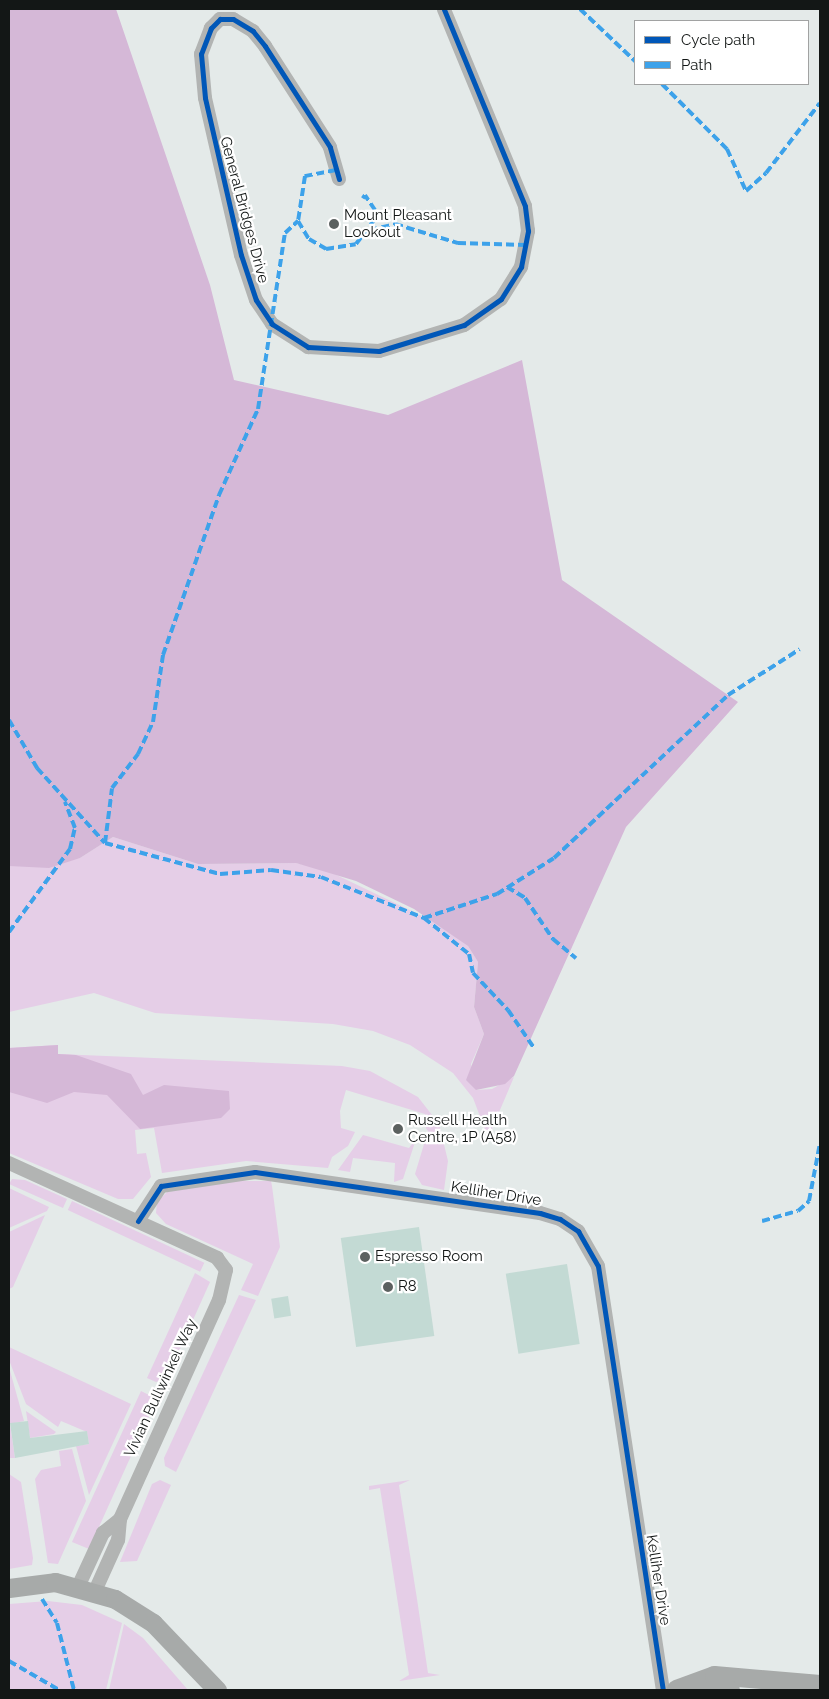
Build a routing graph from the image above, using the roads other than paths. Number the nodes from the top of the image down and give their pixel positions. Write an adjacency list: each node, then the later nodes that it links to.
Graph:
1 (444, 9): 2 (street, General Bridges Drive)
2 (339, 179)
3 (9, 1163): 4 (street)
4 (138, 1222): 6 (street, Vivian Bullwinkel Way); 9 (street, Kelliher Drive)
5 (9, 1588): 6 (street)
6 (86, 1589): 8 (street)
7 (820, 1684): 9 (street)
8 (217, 1690)
9 (675, 1690)
10 (712, 1690): 11 (street)
11 (730, 1690)

